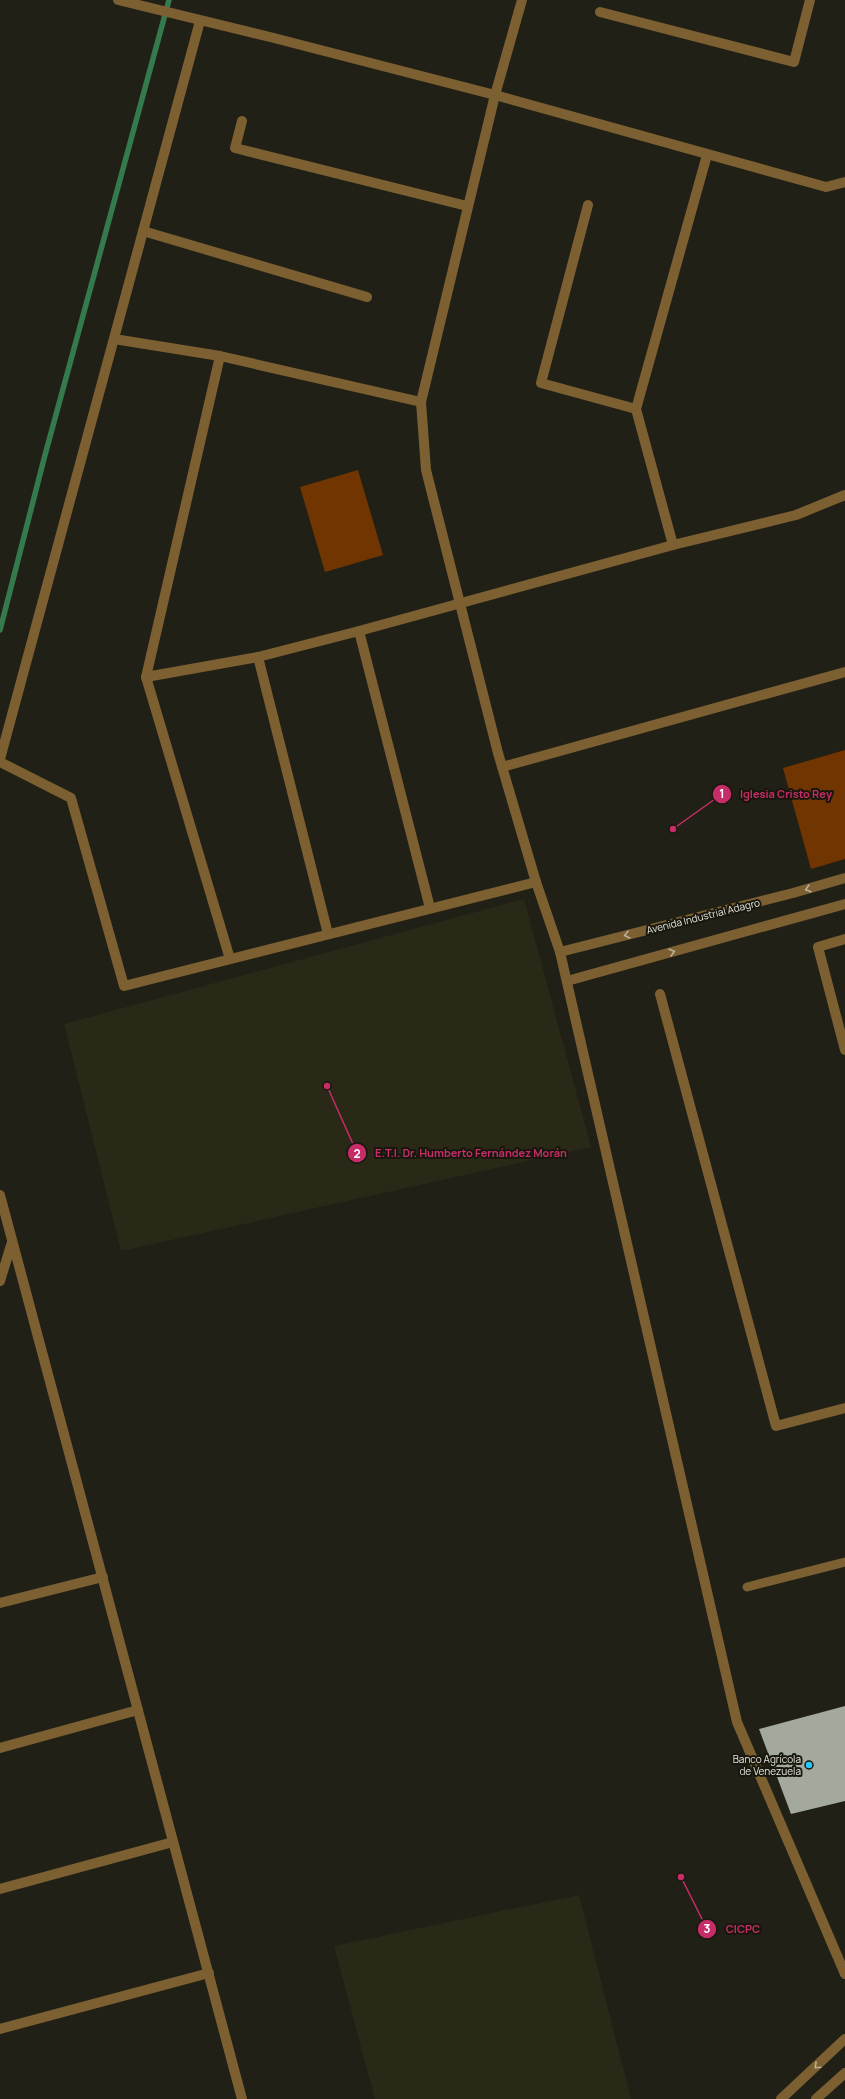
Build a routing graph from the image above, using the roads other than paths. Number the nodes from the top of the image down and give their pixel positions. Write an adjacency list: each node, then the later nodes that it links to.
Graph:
1 (118, 0): 4 (street)
2 (522, 0): 7 (street)
3 (810, 0): 5 (street)
4 (154, 4): 6 (street)
5 (600, 12)
6 (200, 21): 7 (street); 13 (street)
7 (494, 95): 9 (street); 12 (street)
8 (242, 120): 12 (street)
9 (707, 155): 10 (street); 18 (street)
10 (845, 182)
11 (588, 205): 18 (street)
12 (467, 206): 17 (street)
13 (143, 231): 14 (street); 15 (street)
14 (367, 297)
15 (114, 339): 16 (street); 26 (street)
16 (220, 356): 17 (street); 25 (street)
17 (421, 402): 21 (street)
18 (636, 409): 20 (street)
19 (845, 495): 20 (street)
20 (673, 545): 21 (street)
21 (460, 603): 22 (street); 27 (street)
22 (359, 631): 23 (street); 31 (street)
23 (258, 657): 25 (street); 32 (street)
24 (845, 672): 27 (street)
25 (146, 677): 35 (street)
26 (0, 761): 35 (street)
27 (502, 767): 29 (street)
28 (845, 878): 34 (street, Avenida Industrial Adagro, one-way to 34)
29 (536, 882): 31 (street); 34 (street)
30 (845, 904): 36 (street, one-way to 30)
31 (430, 908): 32 (street)
32 (328, 934): 35 (street)
33 (845, 940): 38 (street)
34 (560, 952): 36 (street)
35 (230, 959)
36 (567, 981): 52 (street)
37 (660, 994): 42 (street)
38 (845, 1050)
39 (0, 1195): 40 (street)
40 (12, 1242): 41 (street); 44 (street)
41 (0, 1281)
42 (845, 1408)
43 (845, 1562): 45 (lane)
44 (103, 1577): 46 (street); 47 (street)
45 (747, 1587)
46 (0, 1602)
47 (138, 1710): 48 (street); 49 (street)
48 (0, 1748)
49 (173, 1842): 50 (street); 51 (street)
50 (0, 1889)
51 (209, 1973): 53 (street); 56 (street)
52 (845, 1974)
53 (0, 2029)
54 (845, 2040): 57 (street, one-way to 57)
55 (845, 2073): 58 (street)
56 (242, 2099)
57 (781, 2099)
58 (816, 2099)

